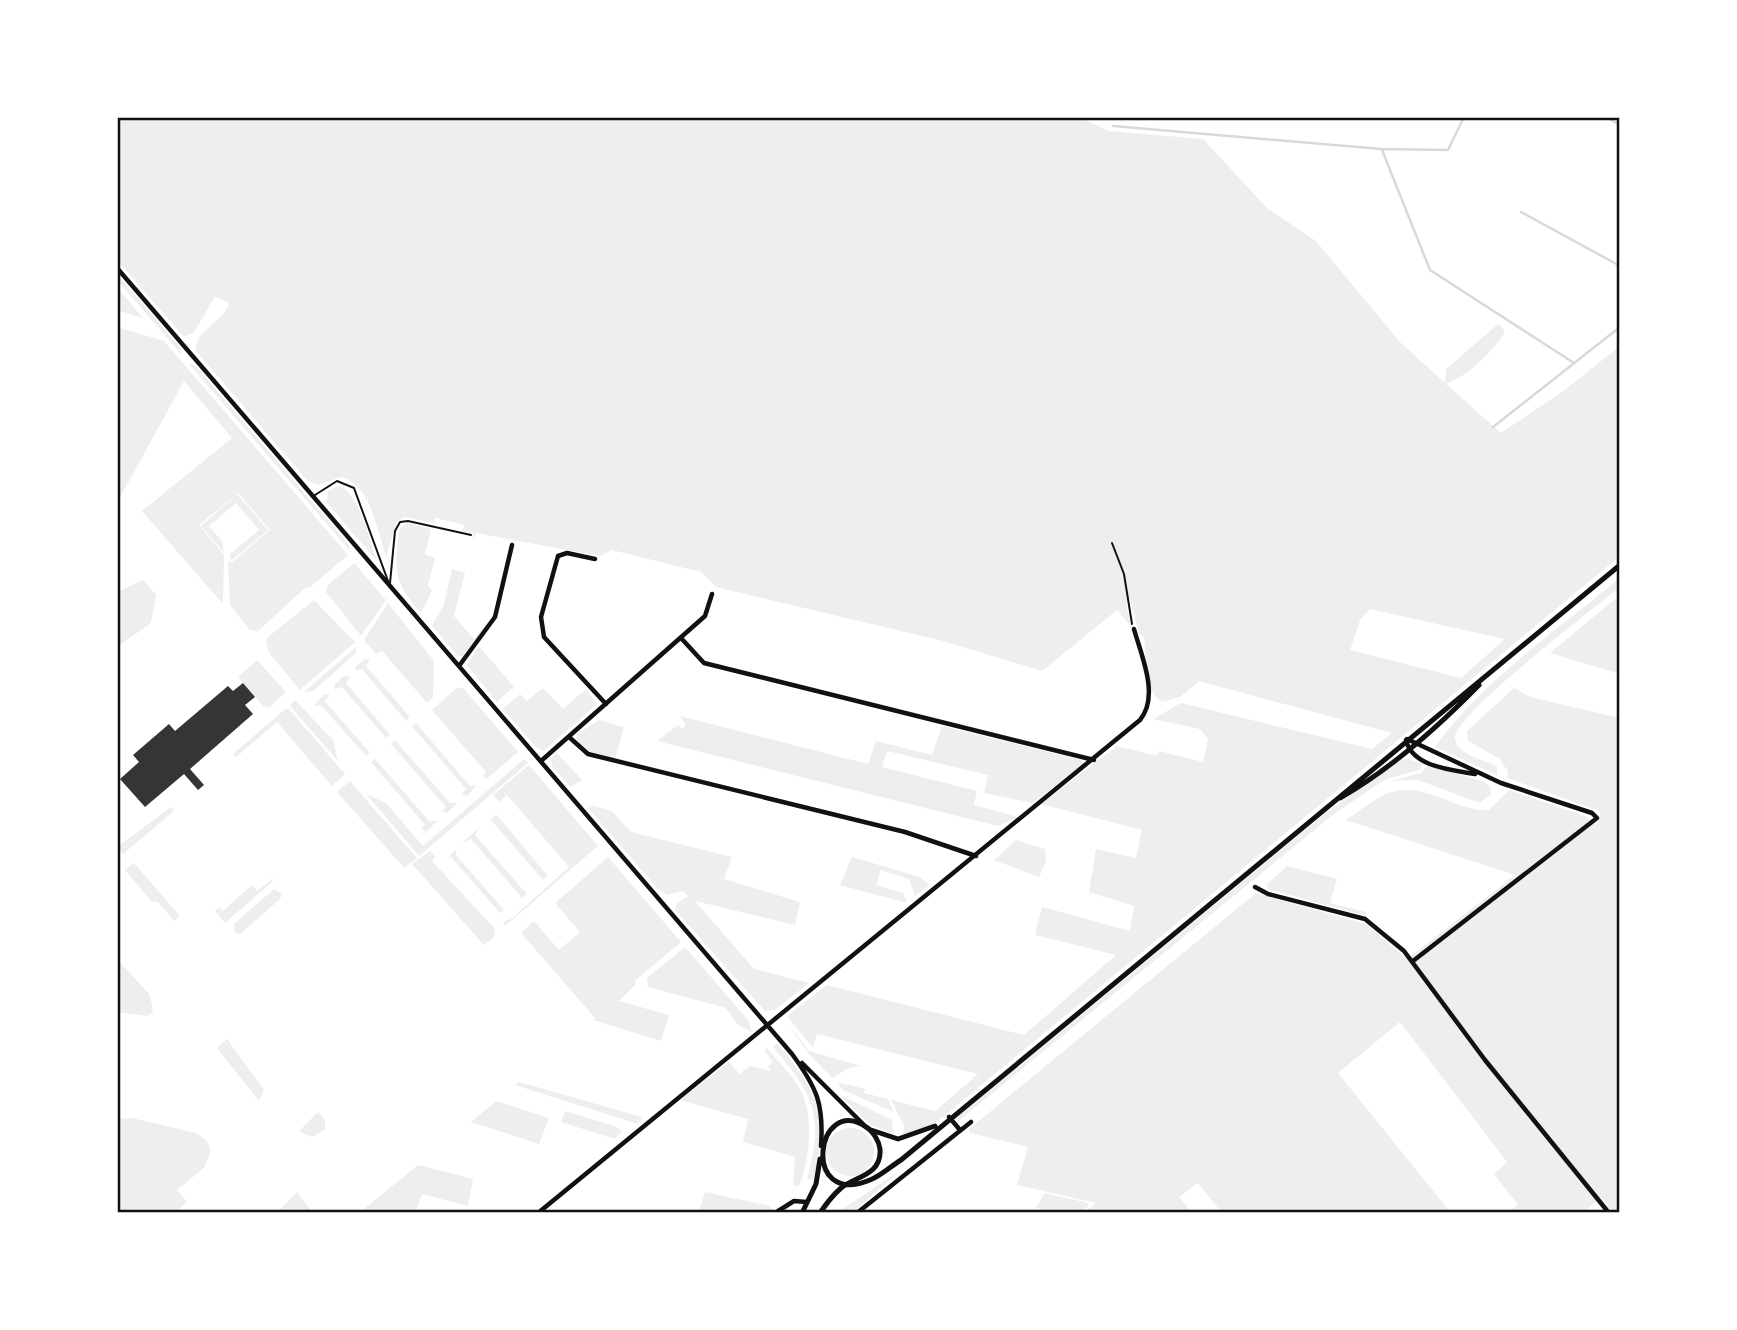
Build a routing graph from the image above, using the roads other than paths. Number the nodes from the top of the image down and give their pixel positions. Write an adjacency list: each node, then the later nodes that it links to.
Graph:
1 (117, 268): 2 (street)
2 (314, 496): 7 (street); 7 (lane)
3 (471, 535): 7 (lane)
4 (512, 545): 11 (street)
5 (595, 559): 13 (street)
6 (1620, 565): 12 (street)
7 (389, 584): 11 (street)
8 (712, 594): 10 (street)
9 (1134, 629): 20 (street)
10 (681, 638): 13 (street); 20 (street)
11 (459, 666): 21 (street)
12 (1492, 671): 14 (street); 16 (street)
13 (606, 704): 15 (street)
14 (1428, 732): 17 (street); 18 (street)
15 (569, 737): 21 (street); 24 (street)
16 (1406, 739): 17 (street); 19 (street); 23 (street)
17 (1416, 741): 18 (street); 19 (street)
18 (1428, 747): 22 (street)
19 (1408, 748): 22 (street); 23 (street)
20 (1094, 760): 24 (street)
21 (541, 761): 27 (street)
22 (1481, 775): 26 (street)
23 (1328, 805): 29 (street)
24 (976, 856): 27 (street)
25 (1255, 887): 26 (street)
26 (1413, 961): 41 (street)
27 (767, 1025): 28 (street); 36 (street)
28 (792, 1054): 31 (street); 33 (street)
29 (949, 1117): 31 (street); 32 (street); 34 (street)
30 (971, 1122): 32 (street)
31 (866, 1127): 33 (street); 34 (street)
32 (960, 1130): 40 (street)
33 (821, 1149): 34 (street); 35 (street)
34 (849, 1183): 39 (street)
35 (808, 1202): 37 (street); 38 (street)
36 (538, 1213)
37 (775, 1213)
38 (802, 1213)
39 (820, 1213)
40 (858, 1213)
41 (1609, 1213)

